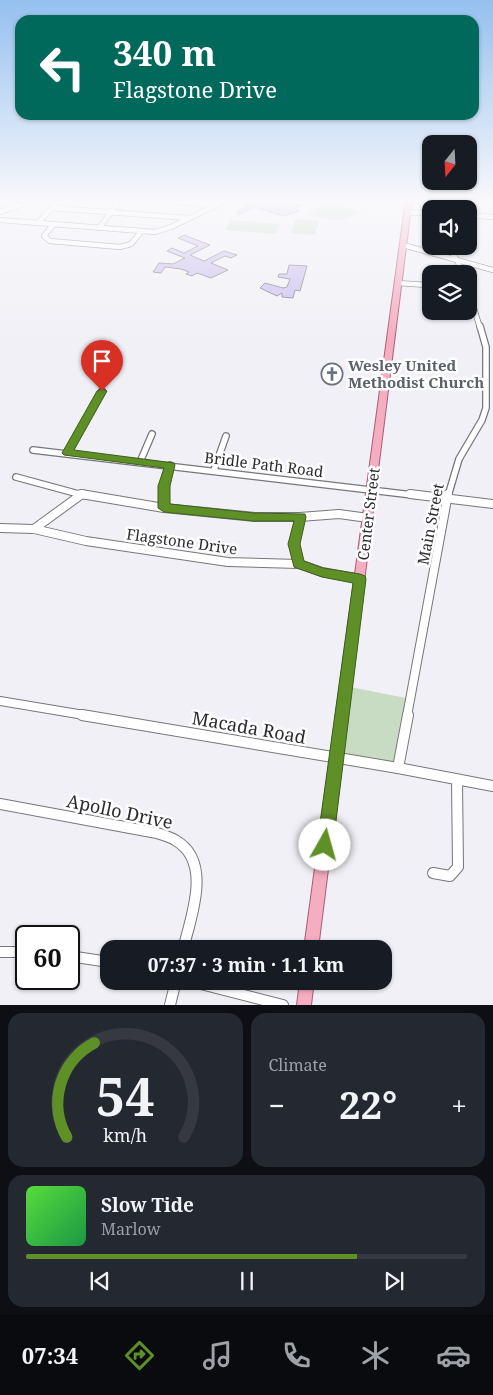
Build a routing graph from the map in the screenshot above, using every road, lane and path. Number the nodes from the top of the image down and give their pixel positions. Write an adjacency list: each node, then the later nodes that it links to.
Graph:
1 (94, 246): 2 (street)
2 (122, 246)
3 (403, 246): 5 (street); 8 (main road, Center Street)
4 (453, 255): 5 (street)
5 (457, 260): 6 (street); 7 (street)
6 (459, 265)
7 (493, 270)
8 (398, 283): 9 (street); 21 (main road, Center Street)
9 (422, 285)
10 (477, 313): 11 (street, Main Street)
11 (490, 347): 23 (street, Main Street)
12 (102, 391): 16 (street)
13 (152, 434): 17 (street)
14 (226, 436): 19 (street)
15 (33, 450): 16 (street, Bridle Path Road)
16 (68, 453): 17 (street, Bridle Path Road)
17 (140, 462): 18 (street, Bridle Path Road)
18 (170, 465): 19 (street, Bridle Path Road); 25 (street)
19 (214, 470): 21 (street, Bridle Path Road)
20 (16, 477): 22 (street)
21 (372, 489): 23 (street, Bridle Path Road); 27 (main road, Center Street)
22 (82, 494): 25 (street); 29 (street)
23 (447, 498): 24 (street, Bridle Path Road); 34 (street, Main Street)
24 (493, 504)
25 (164, 508): 26 (street)
26 (300, 517): 27 (street); 30 (street)
27 (368, 518): 31 (main road, Center Street)
28 (0, 528): 29 (street, Flagstone Drive)
29 (34, 529): 30 (street, Flagstone Drive)
30 (299, 564): 31 (street, Flagstone Drive)
31 (360, 579): 33 (main road, Center Street)
32 (0, 701): 33 (street, Macada Road)
33 (336, 759): 34 (street, Macada Road); 40 (main road, Center Street)
34 (398, 768): 35 (street, Macada Road)
35 (457, 780): 36 (street, Macada Road); 38 (street)
36 (493, 786)
37 (0, 804): 39 (street, Apollo Drive)
38 (433, 873)
39 (185, 940)
40 (313, 940)
41 (0, 952): 42 (street)
42 (15, 952)
43 (80, 958): 44 (street)
44 (100, 961)
45 (174, 990): 48 (street)
46 (225, 990): 49 (street)
47 (306, 990): 50 (main road)
48 (170, 1005)
49 (283, 1005)
50 (304, 1005)

